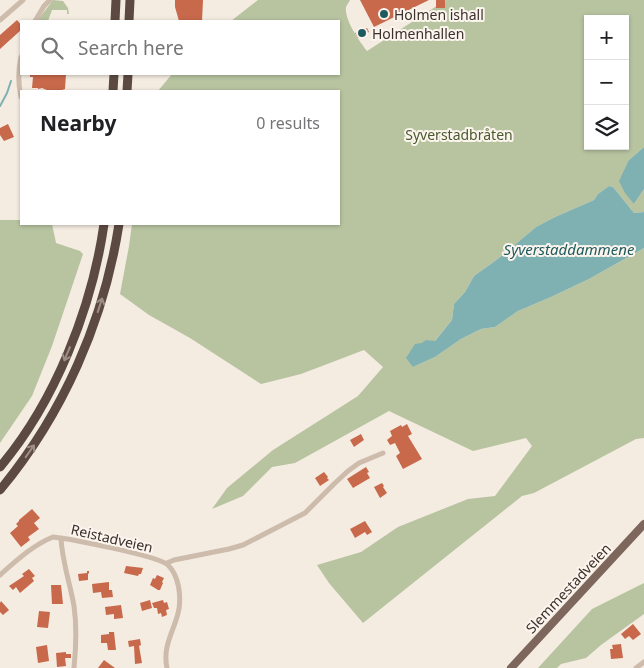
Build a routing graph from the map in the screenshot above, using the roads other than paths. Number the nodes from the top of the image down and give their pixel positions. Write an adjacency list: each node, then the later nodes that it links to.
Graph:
1 (23, 0): 5 (street)
2 (50, 0): 6 (street)
3 (116, 0): 7 (highway)
4 (130, 0): 8 (highway)
5 (0, 20)
6 (36, 20)
7 (115, 20)
8 (129, 20)
9 (20, 62): 14 (street)
10 (114, 75): 12 (highway)
11 (128, 75): 13 (highway)
12 (113, 90)
13 (127, 90)
14 (20, 92)
15 (104, 225): 18 (highway, one-way to 18)
16 (119, 225): 19 (highway, one-way to 16)
17 (383, 454): 22 (street)
18 (0, 467)
19 (0, 490)
20 (644, 524): 27 (main road, Slemmestadveien)
21 (60, 538): 22 (street, Reistadveien); 23 (street); 25 (street)
22 (167, 563): 26 (street, Reistadveien)
23 (0, 575)
24 (644, 662): 28 (street)
25 (74, 668)
26 (167, 668)
27 (511, 668)
28 (636, 668)

